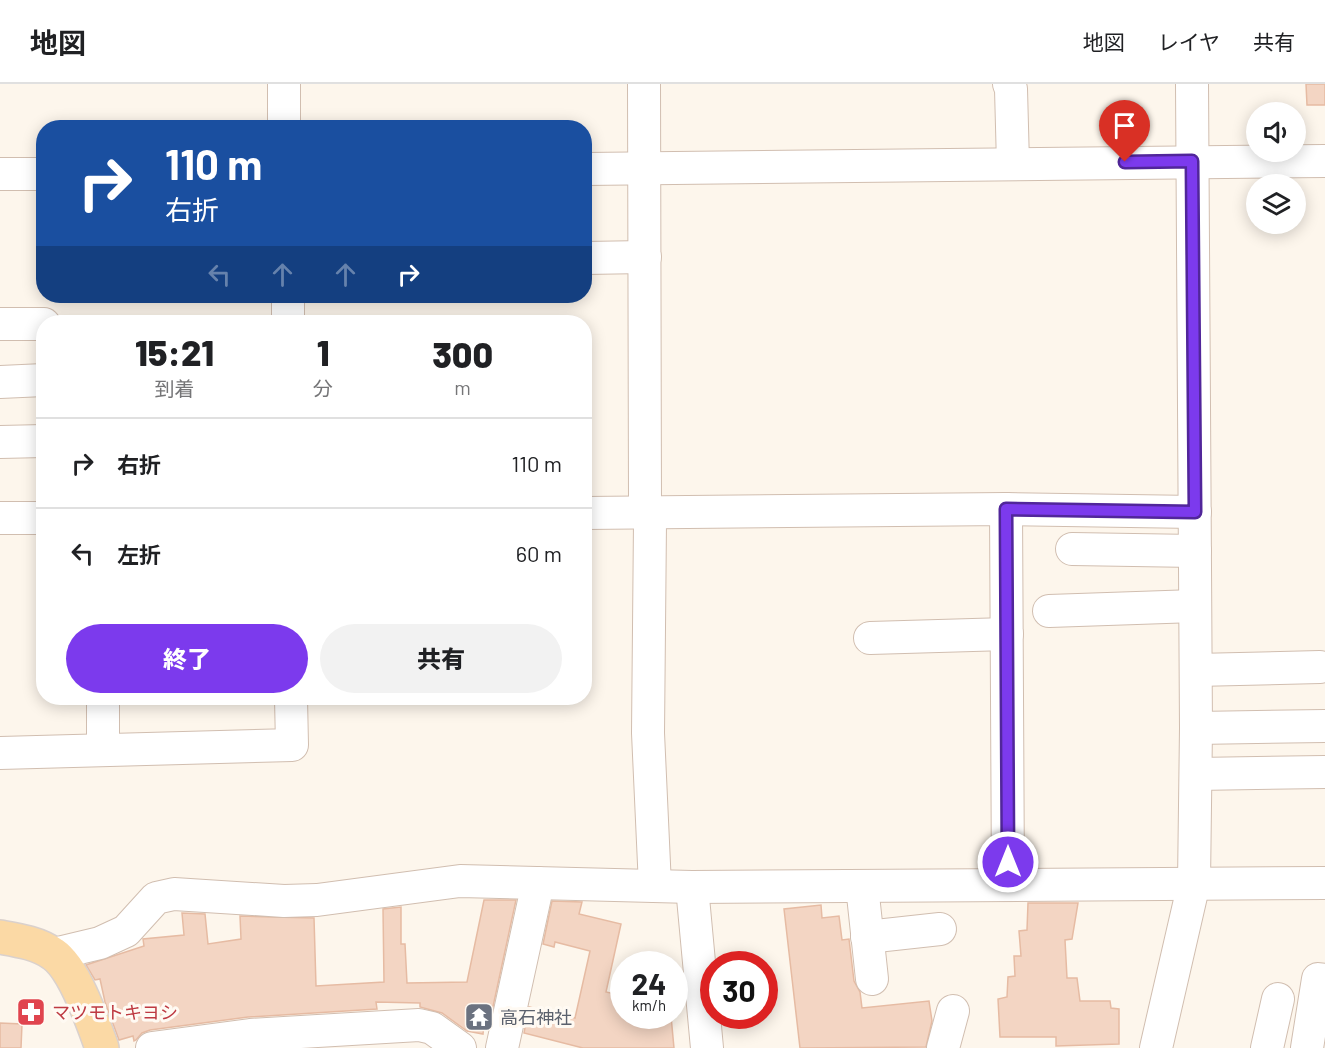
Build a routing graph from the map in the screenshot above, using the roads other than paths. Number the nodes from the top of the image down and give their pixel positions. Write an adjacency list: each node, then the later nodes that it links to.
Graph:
1 (284, 84): 5 (street)
2 (644, 84): 9 (street)
3 (1009, 84): 8 (street)
4 (1192, 84): 6 (street)
5 (284, 120)
6 (1192, 161): 7 (street); 8 (street); 23 (street)
7 (1325, 161)
8 (1013, 164): 9 (street)
9 (644, 168): 10 (street); 13 (street)
10 (592, 169)
11 (0, 174): 12 (street)
12 (36, 174)
13 (645, 257): 14 (street); 22 (street)
14 (592, 258)
15 (0, 324): 16 (street)
16 (36, 324)
17 (36, 380): 18 (street)
18 (0, 382)
19 (36, 441): 20 (street)
20 (0, 442)
21 (1006, 509): 22 (street); 23 (street); 31 (street)
22 (647, 512): 24 (street); 48 (street)
23 (1195, 512): 27 (street)
24 (592, 513)
25 (0, 518): 26 (street)
26 (36, 518)
27 (1203, 547): 28 (street); 29 (street)
28 (1072, 549)
29 (1195, 606): 30 (street); 34 (street)
30 (1049, 611)
31 (1007, 634): 32 (street); 47 (street)
32 (870, 638)
33 (1320, 667): 34 (street)
34 (1196, 670): 38 (street)
35 (103, 705): 39 (street)
36 (291, 705): 39 (street)
37 (1325, 726): 38 (street)
38 (1196, 728): 42 (street)
39 (104, 750): 40 (street)
40 (0, 753)
41 (1325, 772): 42 (street)
42 (1196, 774): 45 (street)
43 (1325, 865): 45 (street)
44 (538, 883): 48 (street); 54 (street); 62 (street)
45 (1194, 883): 46 (street); 47 (street); 65 (street)
46 (1325, 883)
47 (1008, 885): 49 (street)
48 (655, 886): 50 (street)
49 (862, 886): 50 (street); 53 (street)
50 (692, 887): 63 (street)
51 (940, 929): 53 (street)
52 (0, 937): 54 (main road)
53 (867, 937): 55 (street)
54 (54, 954): 59 (main road)
55 (872, 980)
56 (1325, 980): 67 (street)
57 (1278, 999): 66 (street)
58 (953, 1011): 64 (street)
59 (102, 1048)
60 (152, 1048): 61 (street)
61 (460, 1048)
62 (502, 1048)
63 (707, 1048)
64 (943, 1048)
65 (1156, 1048)
66 (1267, 1048)
67 (1307, 1048)

